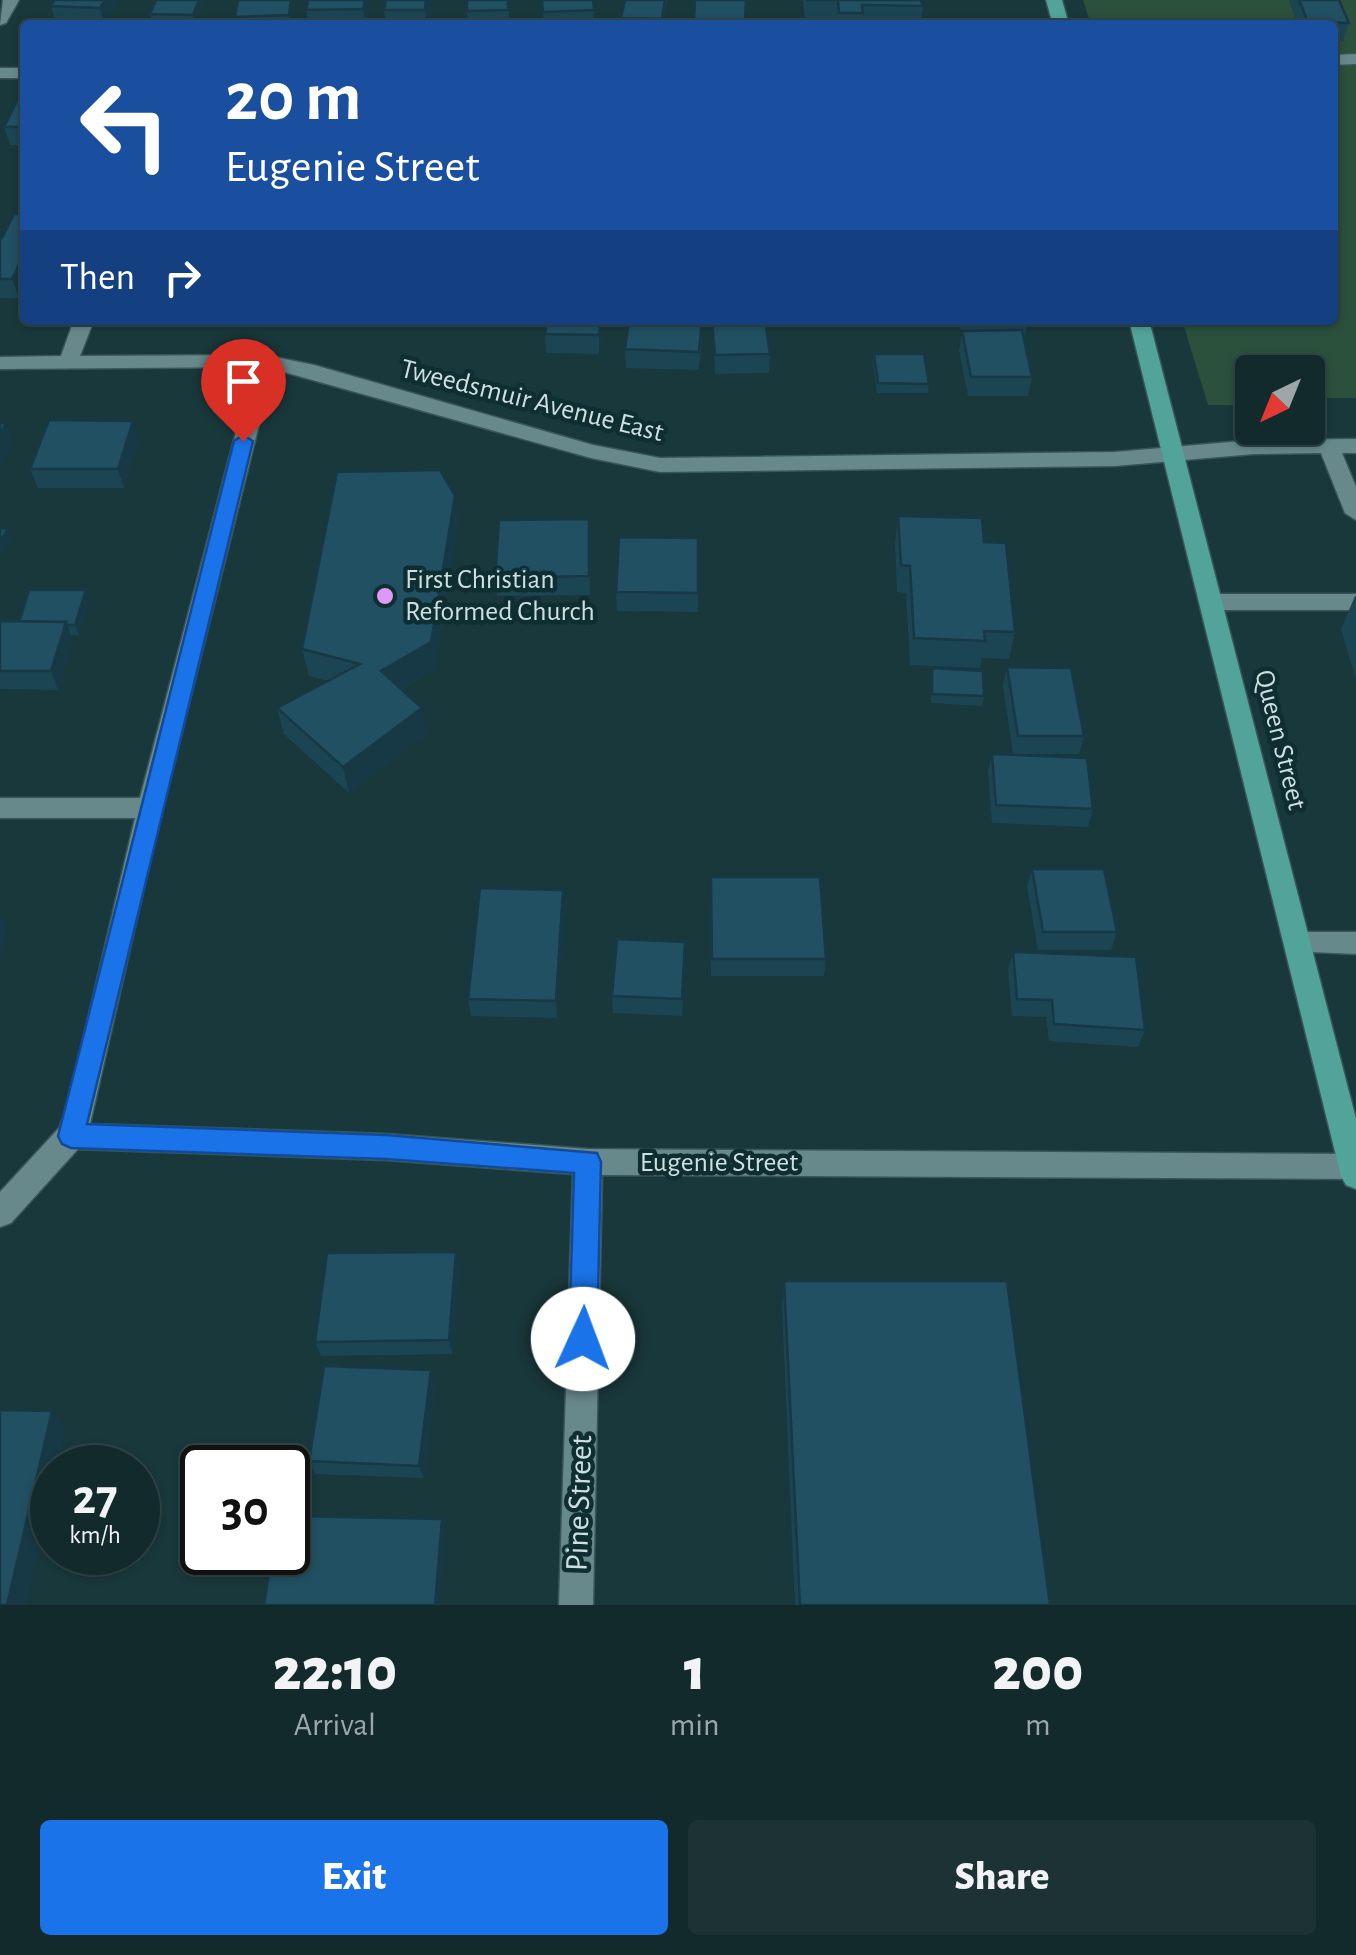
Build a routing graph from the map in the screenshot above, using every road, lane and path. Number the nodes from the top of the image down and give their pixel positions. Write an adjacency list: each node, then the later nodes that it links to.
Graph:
1 (11, 0): 2 (street)
2 (0, 20)
3 (82, 325): 7 (street)
4 (1140, 325): 10 (main road, Queen Street)
5 (266, 361): 7 (street, Tweedsmuir Avenue East); 10 (street, Tweedsmuir Avenue East); 15 (street)
6 (0, 363): 7 (street, Tweedsmuir Avenue East)
7 (68, 363)
8 (1330, 446): 9 (street, Tweedsmuir Avenue East); 10 (street, Tweedsmuir Avenue East); 11 (street)
9 (1356, 446)
10 (1174, 452): 12 (main road, Queen Street)
11 (1356, 513)
12 (1211, 602): 13 (street); 16 (main road, Queen Street)
13 (1356, 602)
14 (0, 808): 15 (street)
15 (150, 808): 18 (street)
16 (1298, 943): 17 (street); 20 (main road, Queen Street)
17 (1356, 943)
18 (71, 1136): 19 (street, Eugenie Street); 21 (street)
19 (588, 1162): 20 (street, Eugenie Street); 22 (street, Pine Street)
20 (1355, 1171)
21 (0, 1212)
22 (576, 1605)

